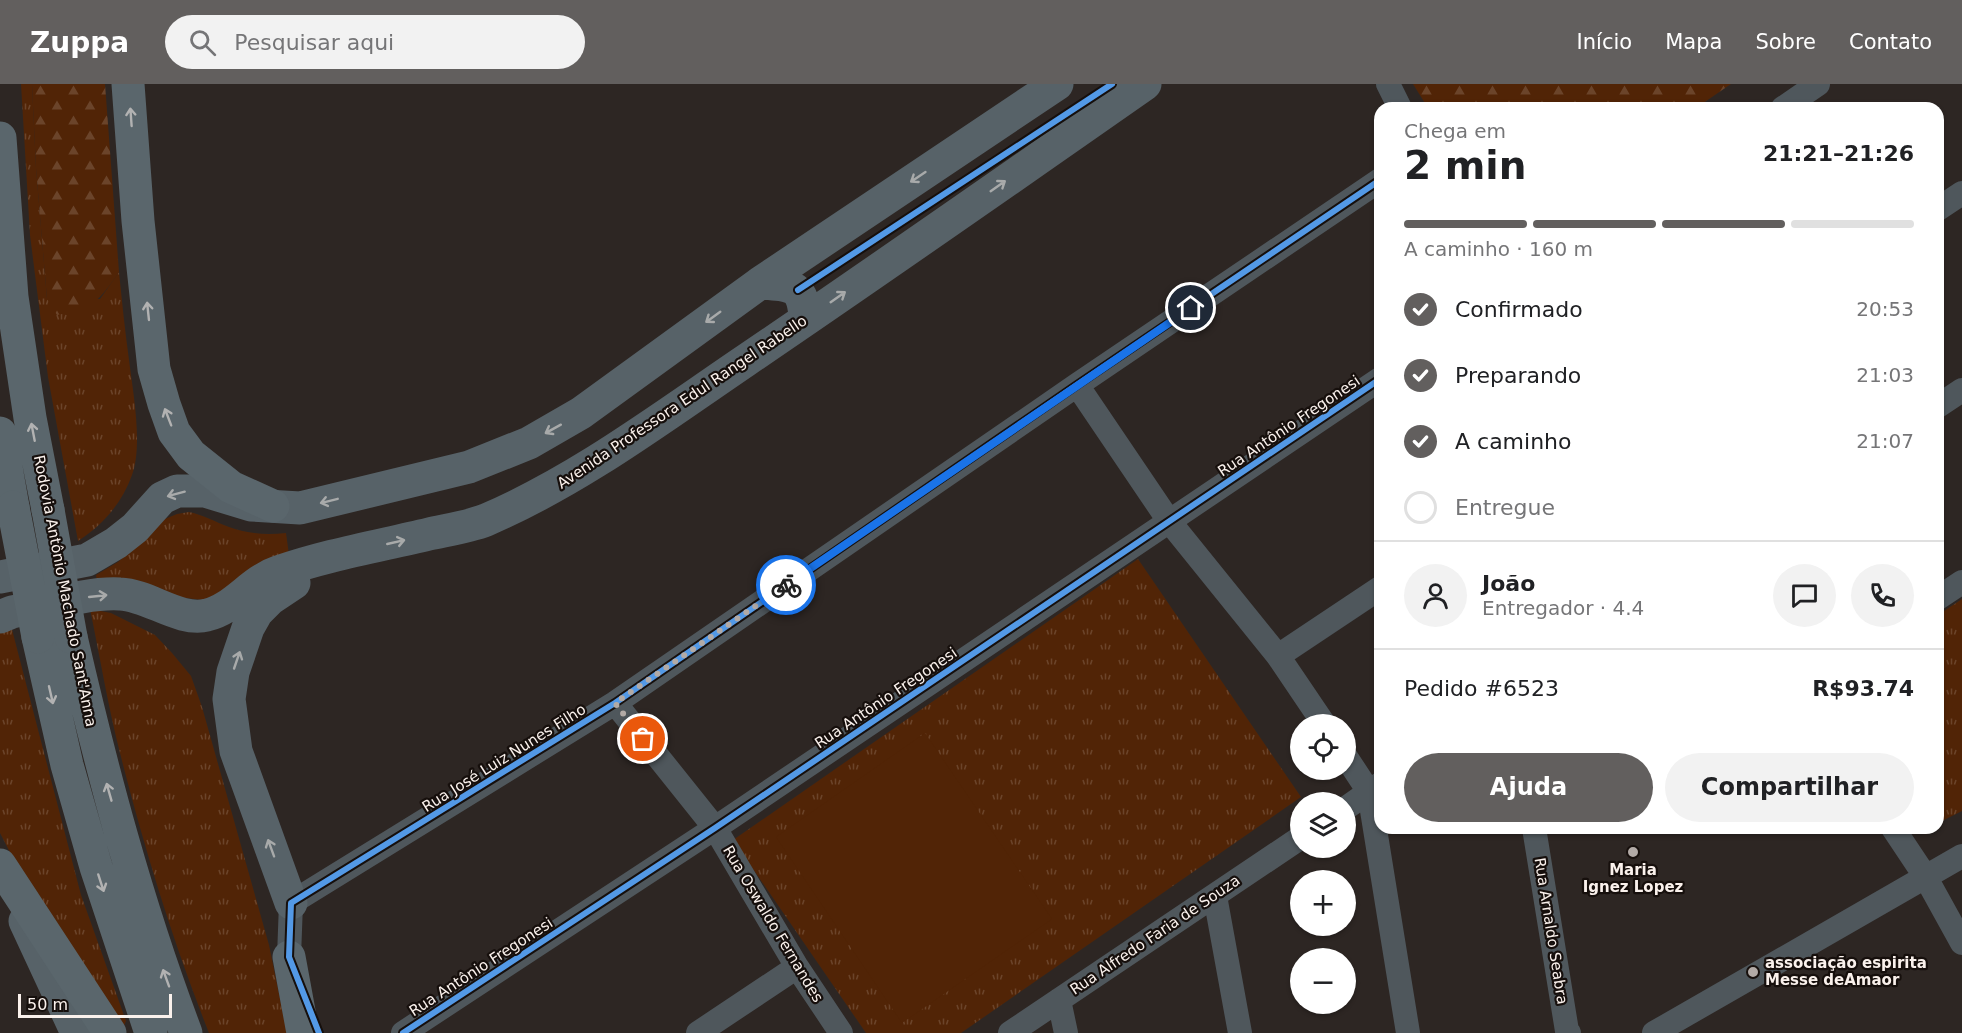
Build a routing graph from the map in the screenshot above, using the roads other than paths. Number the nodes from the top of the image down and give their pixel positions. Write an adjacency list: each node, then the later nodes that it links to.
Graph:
1 (129, 84): 19 (highway, one-way to 1)
2 (1057, 84): 12 (main road, one-way to 12)
3 (1145, 84): 13 (main road, Avenida Professora Edul Rangel Rabello, one-way to 3)
4 (1388, 84): 6 (street)
5 (1818, 84): 7 (street)
6 (1397, 102)
7 (1792, 102)
8 (0, 138): 50 (highway, Rodovia Antônio Machado Sant'Anna, one-way to 8, bridge)
9 (1374, 184): 15 (street, Rua José Luiz Nunes Filho)
10 (1962, 193): 11 (street)
11 (1944, 205)
12 (760, 283): 13 (main road); 19 (main road, one-way to 19)
13 (805, 320): 21 (main road, Avenida Professora Edul Rangel Rabello, one-way to 13)
14 (1374, 383): 20 (street, Rua Antônio Fregonesi)
15 (1077, 385): 20 (street); 28 (street, Rua José Luiz Nunes Filho)
16 (1962, 390): 17 (street)
17 (1944, 402)
18 (0, 433): 49 (highway, one-way to 49, bridge)
19 (273, 507): 22 (main road, one-way to 22)
20 (1169, 521): 27 (street); 33 (street, Rua Antônio Fregonesi)
21 (339, 555): 26 (main road, Avenida Professora Edul Rangel Rabello, one-way to 21); 42 (main road, one-way to 21)
22 (0, 577)
23 (1962, 582): 25 (street)
24 (1374, 592): 27 (street)
25 (1944, 594)
26 (0, 617)
27 (1278, 656): 29 (street)
28 (615, 703): 33 (street, Rua Oswaldo Fernandes); 42 (street, Rua José Luiz Nunes Filho)
29 (1317, 714)
30 (1356, 768): 31 (street)
31 (1374, 788): 32 (street)
32 (1356, 801)
33 (715, 828): 45 (street, Rua Oswaldo Fernandes); 53 (street, Rua Antônio Fregonesi)
34 (1380, 834): 59 (street)
35 (1535, 834): 60 (street, Rua Arnaldo Seabra)
36 (1897, 834): 40 (street)
37 (1290, 845): 41 (street, Rua Alfredo Faria de Souza)
38 (1962, 856): 40 (street)
39 (0, 867): 47 (main road); 48 (highway)
40 (1925, 876): 43 (street); 61 (street)
41 (1215, 896): 46 (street, Rua Alfredo Faria de Souza); 58 (street)
42 (291, 903): 44 (street)
43 (1962, 943)
44 (290, 957): 51 (highway); 52 (street)
45 (797, 967): 54 (street); 55 (street, Rua Oswaldo Fernandes)
46 (1059, 1000): 56 (street, Rua Alfredo Faria de Souza); 57 (street)
47 (77, 1033)
48 (110, 1033)
49 (151, 1033)
50 (186, 1033)
51 (303, 1033)
52 (319, 1033)
53 (403, 1033)
54 (698, 1033)
55 (841, 1033)
56 (1010, 1033)
57 (1066, 1033)
58 (1240, 1033)
59 (1408, 1033)
60 (1569, 1033)
61 (1654, 1033)

